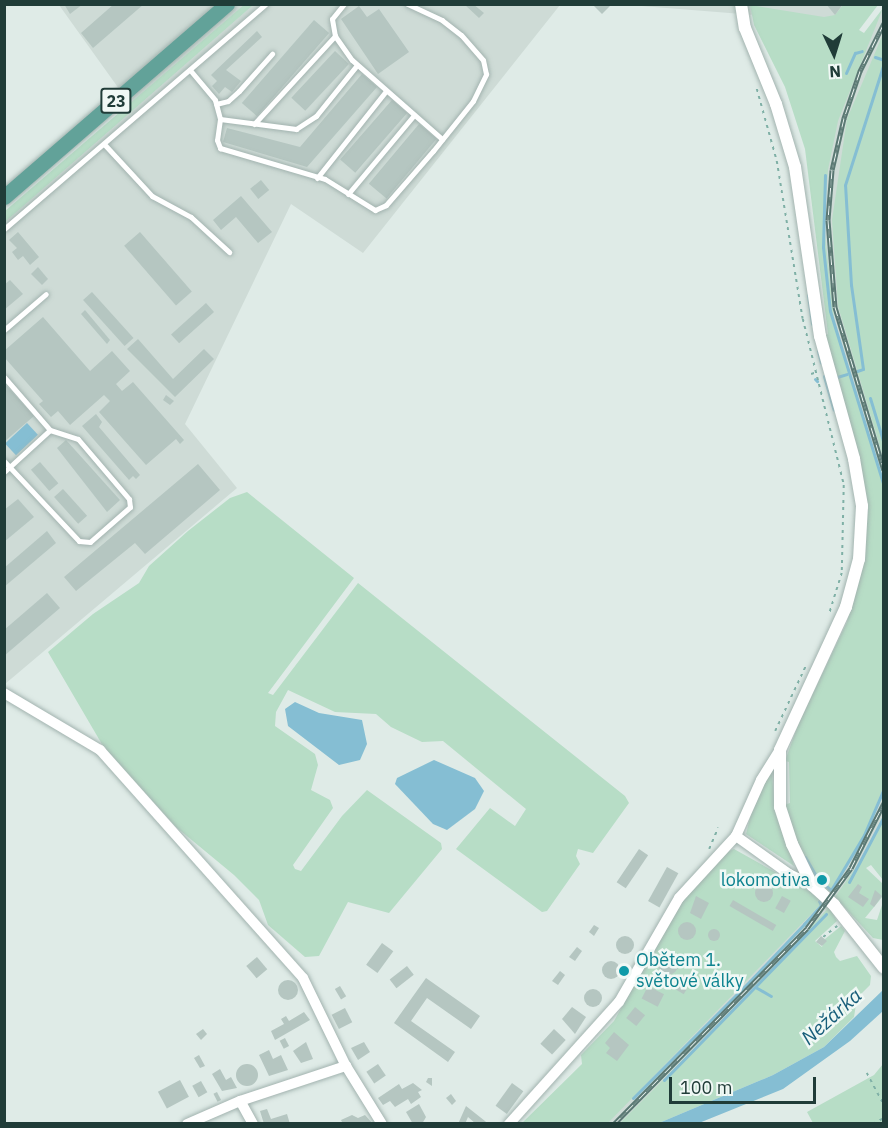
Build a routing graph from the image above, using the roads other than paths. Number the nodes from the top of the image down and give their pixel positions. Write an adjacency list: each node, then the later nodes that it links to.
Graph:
1 (227, 4): 19 (main road, 23)
2 (266, 4): 9 (lane)
3 (344, 4): 6 (lane)
4 (408, 4): 15 (lane)
5 (741, 4): 30 (street)
6 (335, 36): 8 (lane); 14 (lane)
7 (272, 54): 11 (lane)
8 (357, 65): 10 (lane); 14 (lane)
9 (190, 70): 11 (lane); 16 (lane)
10 (386, 91): 12 (lane); 17 (lane)
11 (216, 104): 13 (lane)
12 (414, 115): 15 (lane); 18 (lane)
13 (220, 119): 14 (lane); 17 (lane)
14 (254, 124)
15 (442, 139): 18 (lane)
16 (104, 144): 20 (lane); 21 (lane)
17 (317, 177): 18 (lane)
18 (348, 194)
19 (4, 197)
20 (4, 229)
21 (229, 252)
22 (46, 294): 23 (lane)
23 (4, 330)
24 (4, 377): 25 (lane)
25 (50, 430): 27 (lane); 27 (lane)
26 (4, 461): 27 (lane)
27 (10, 467): 28 (lane)
28 (4, 472)
29 (4, 693): 34 (street)
30 (780, 750): 31 (street); 32 (street)
31 (736, 836): 32 (street); 39 (street)
32 (812, 885): 33 (street)
33 (883, 968)
34 (346, 1066): 35 (street); 38 (street)
35 (240, 1101): 36 (street); 37 (street)
36 (187, 1124)
37 (253, 1124)
38 (382, 1124)
39 (509, 1124)

